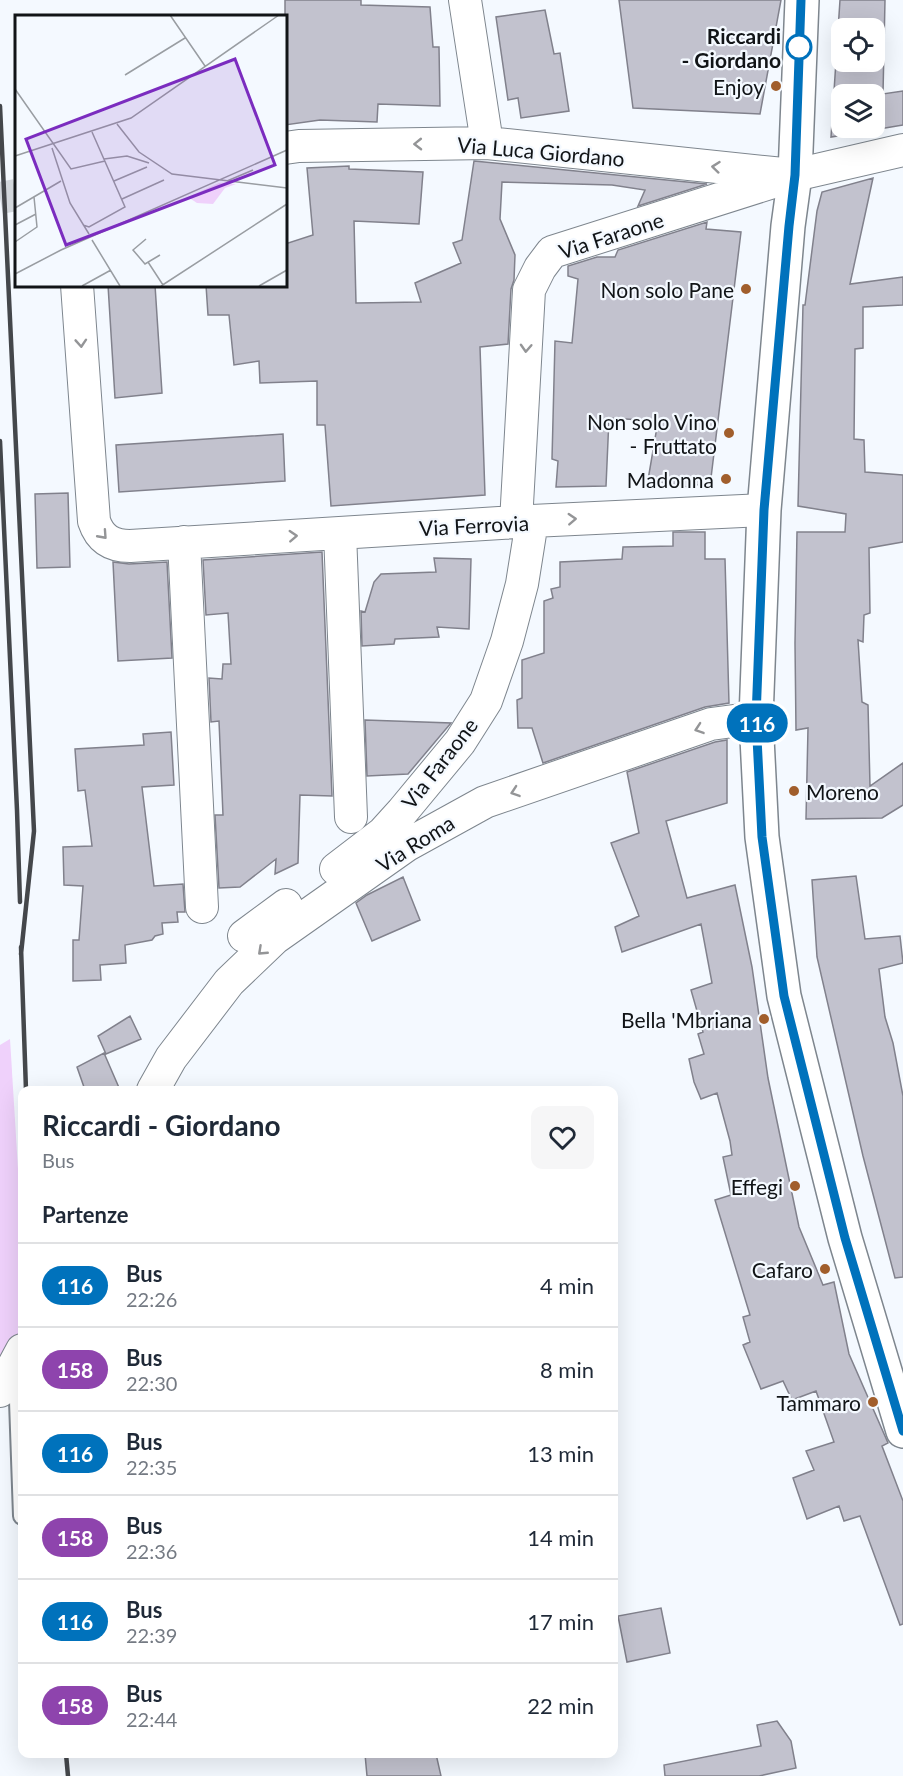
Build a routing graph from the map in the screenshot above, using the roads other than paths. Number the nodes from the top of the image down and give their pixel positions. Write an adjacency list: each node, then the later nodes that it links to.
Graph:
1 (465, 0): 3 (street)
2 (801, 0): 6 (main road)
3 (487, 143): 4 (street, Via Luca Giordano, one-way to 4); 6 (street, Via Luca Giordano, one-way to 3)
4 (286, 148)
5 (903, 150): 6 (street)
6 (795, 175): 8 (main road); 9 (street, Via Faraone, one-way to 9)
7 (77, 286): 11 (street, Via Ferrovia, one-way to 11)
8 (764, 510): 9 (street, Via Ferrovia, one-way to 8); 12 (main road)
9 (524, 522): 10 (street, Via Ferrovia); 15 (street, Via Faraone)
10 (340, 533): 11 (street, Via Ferrovia, one-way to 10); 13 (street)
11 (184, 542): 14 (street)
12 (756, 718): 16 (street, Via Roma, one-way to 16); 19 (main road)
13 (351, 817)
14 (202, 907)
15 (244, 936)
16 (155, 1086)
17 (18, 1358): 18 (street)
18 (0, 1391)
19 (903, 1431)

